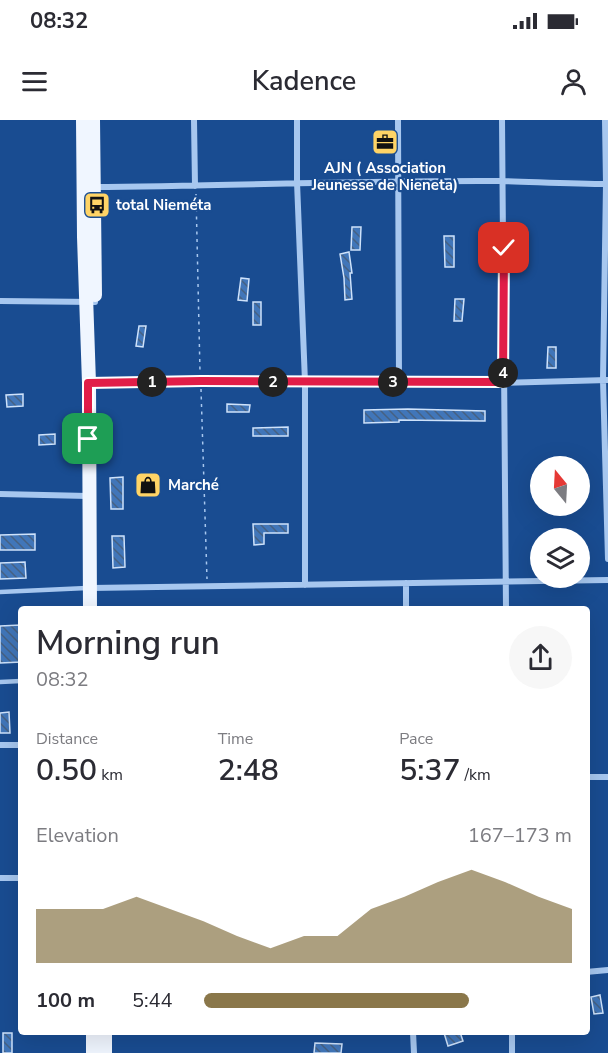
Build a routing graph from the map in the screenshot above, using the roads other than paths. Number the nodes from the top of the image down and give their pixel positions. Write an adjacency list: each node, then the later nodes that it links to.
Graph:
1 (83, 120): 13 (main road)
2 (93, 120): 13 (main road)
3 (194, 120): 12 (street)
4 (297, 120): 10 (street)
5 (398, 120): 9 (street)
6 (502, 120): 8 (street)
7 (605, 120): 11 (street)
8 (504, 181): 9 (street); 11 (street); 19 (street)
9 (397, 182): 10 (street); 18 (street)
10 (297, 183): 12 (street); 17 (street)
11 (607, 184): 16 (street)
12 (195, 186): 13 (street)
13 (89, 187): 15 (main road)
14 (0, 301): 15 (street)
15 (91, 302): 20 (main road)
16 (606, 380): 19 (street); 23 (street)
17 (305, 382): 18 (street); 20 (street); 27 (street)
18 (399, 382): 19 (street)
19 (503, 382): 25 (street)
20 (92, 383): 22 (main road); 28 (main road)
21 (0, 494): 22 (street)
22 (88, 496): 28 (main road)
23 (608, 559)
24 (608, 580): 25 (street)
25 (505, 582): 26 (street); 33 (street)
26 (406, 583): 27 (street); 32 (street)
27 (304, 585): 28 (street)
28 (94, 588): 29 (lane); 30 (main road); 31 (main road)
29 (0, 592)
30 (91, 606)
31 (98, 606)
32 (406, 606)
33 (506, 606)
34 (18, 681): 35 (lane)
35 (0, 682)
36 (0, 745): 37 (street)
37 (18, 745)
38 (590, 777): 39 (street)
39 (608, 777)
40 (0, 878): 41 (street)
41 (18, 878)
42 (608, 970): 43 (street)
43 (590, 972)
44 (93, 1035): 48 (main road)
45 (105, 1035): 49 (main road)
46 (413, 1035): 50 (street)
47 (512, 1035): 51 (street)
48 (93, 1053)
49 (105, 1053)
50 (414, 1053)
51 (512, 1053)

